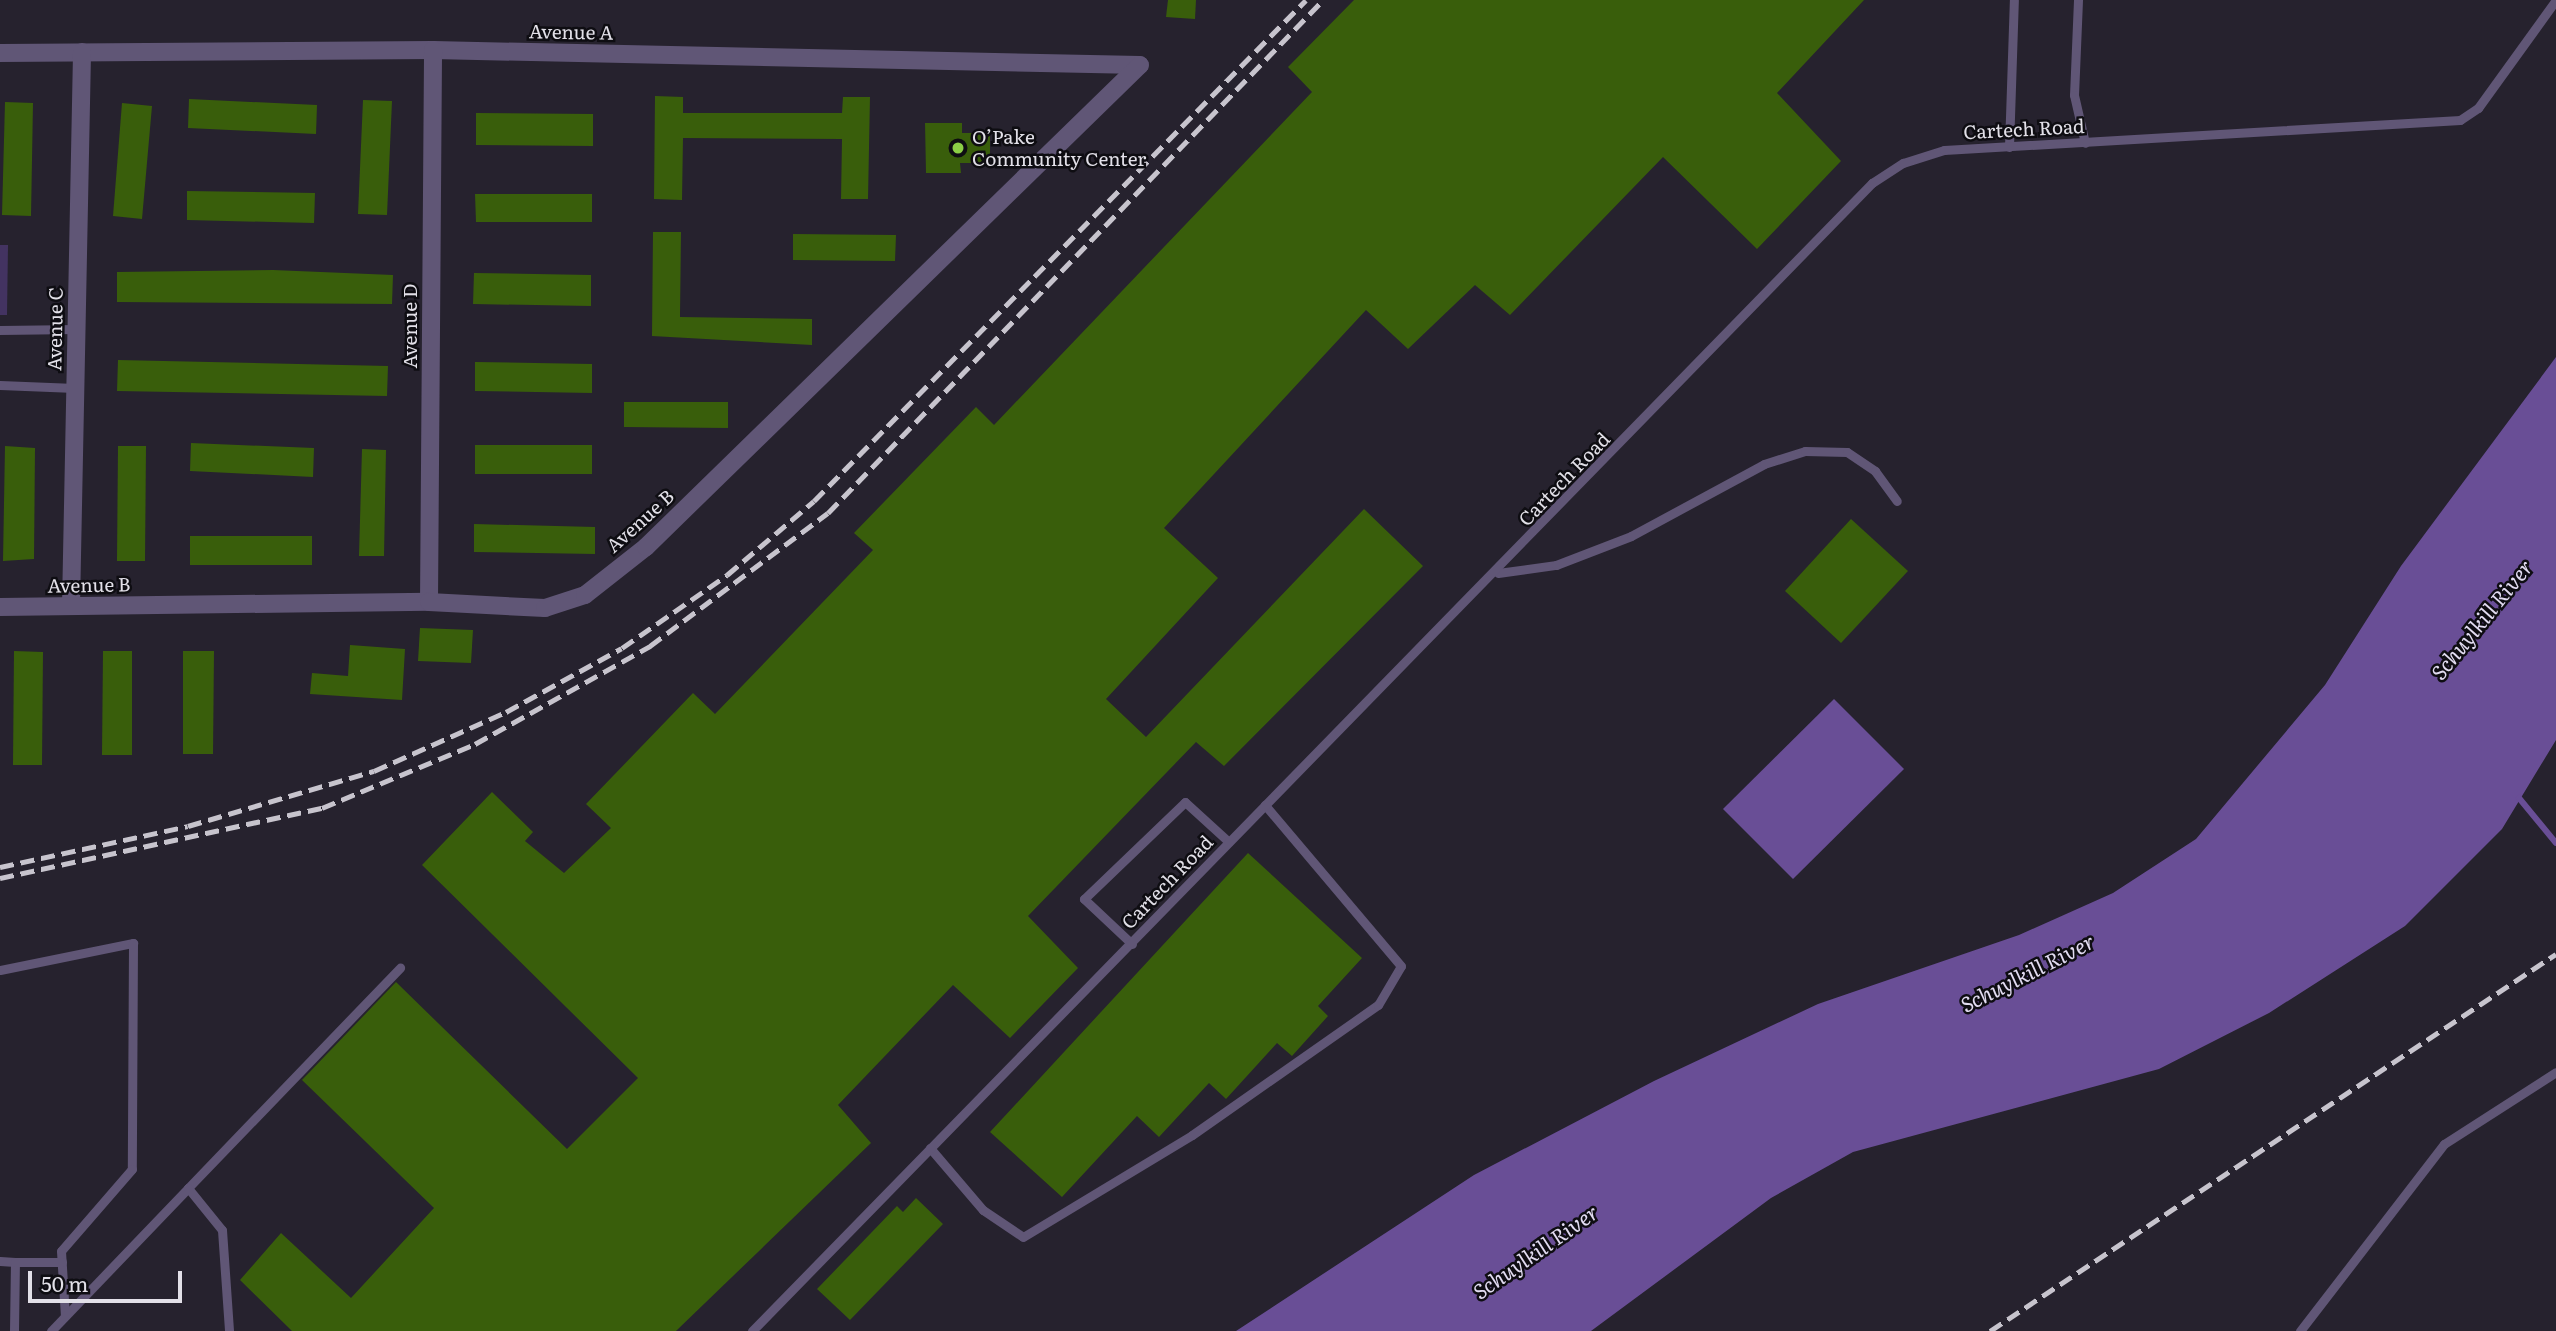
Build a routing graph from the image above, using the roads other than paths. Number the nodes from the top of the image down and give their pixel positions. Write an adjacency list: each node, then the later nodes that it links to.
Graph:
1 (2014, 0): 9 (lane)
2 (2078, 0): 8 (lane)
3 (2556, 0): 8 (lane, Cartech Road)
4 (433, 50): 5 (street, Avenue A); 7 (street, Avenue A); 16 (street, Avenue D)
5 (82, 52): 6 (street, Avenue A); 10 (street, Avenue C)
6 (0, 53)
7 (1140, 65): 16 (street, Avenue B)
8 (2085, 143): 9 (lane, Cartech Road)
9 (2009, 147): 15 (lane, Cartech Road)
10 (76, 329): 11 (lane); 13 (street, Avenue C)
11 (0, 330)
12 (0, 385): 13 (lane)
13 (75, 388): 17 (street, Avenue C)
14 (1897, 501): 15 (lane)
15 (1498, 573): 19 (lane, Cartech Road)
16 (429, 602): 17 (street, Avenue B)
17 (71, 606): 18 (street, Avenue B)
18 (0, 607)
19 (1265, 805): 20 (lane, Cartech Road); 25 (lane)
20 (1229, 842): 21 (lane, Cartech Road); 21 (lane)
21 (1132, 944): 25 (lane, Cartech Road)
22 (400, 968): 26 (lane)
23 (0, 970): 29 (lane)
24 (2556, 1072): 35 (lane)
25 (930, 1148): 34 (lane, Cartech Road)
26 (188, 1188): 30 (lane); 33 (lane)
27 (0, 1261): 28 (lane)
28 (15, 1262): 29 (lane); 31 (lane)
29 (62, 1262): 30 (lane)
30 (65, 1316): 32 (lane)
31 (14, 1331)
32 (51, 1331)
33 (229, 1331)
34 (752, 1331)
35 (2300, 1331)

